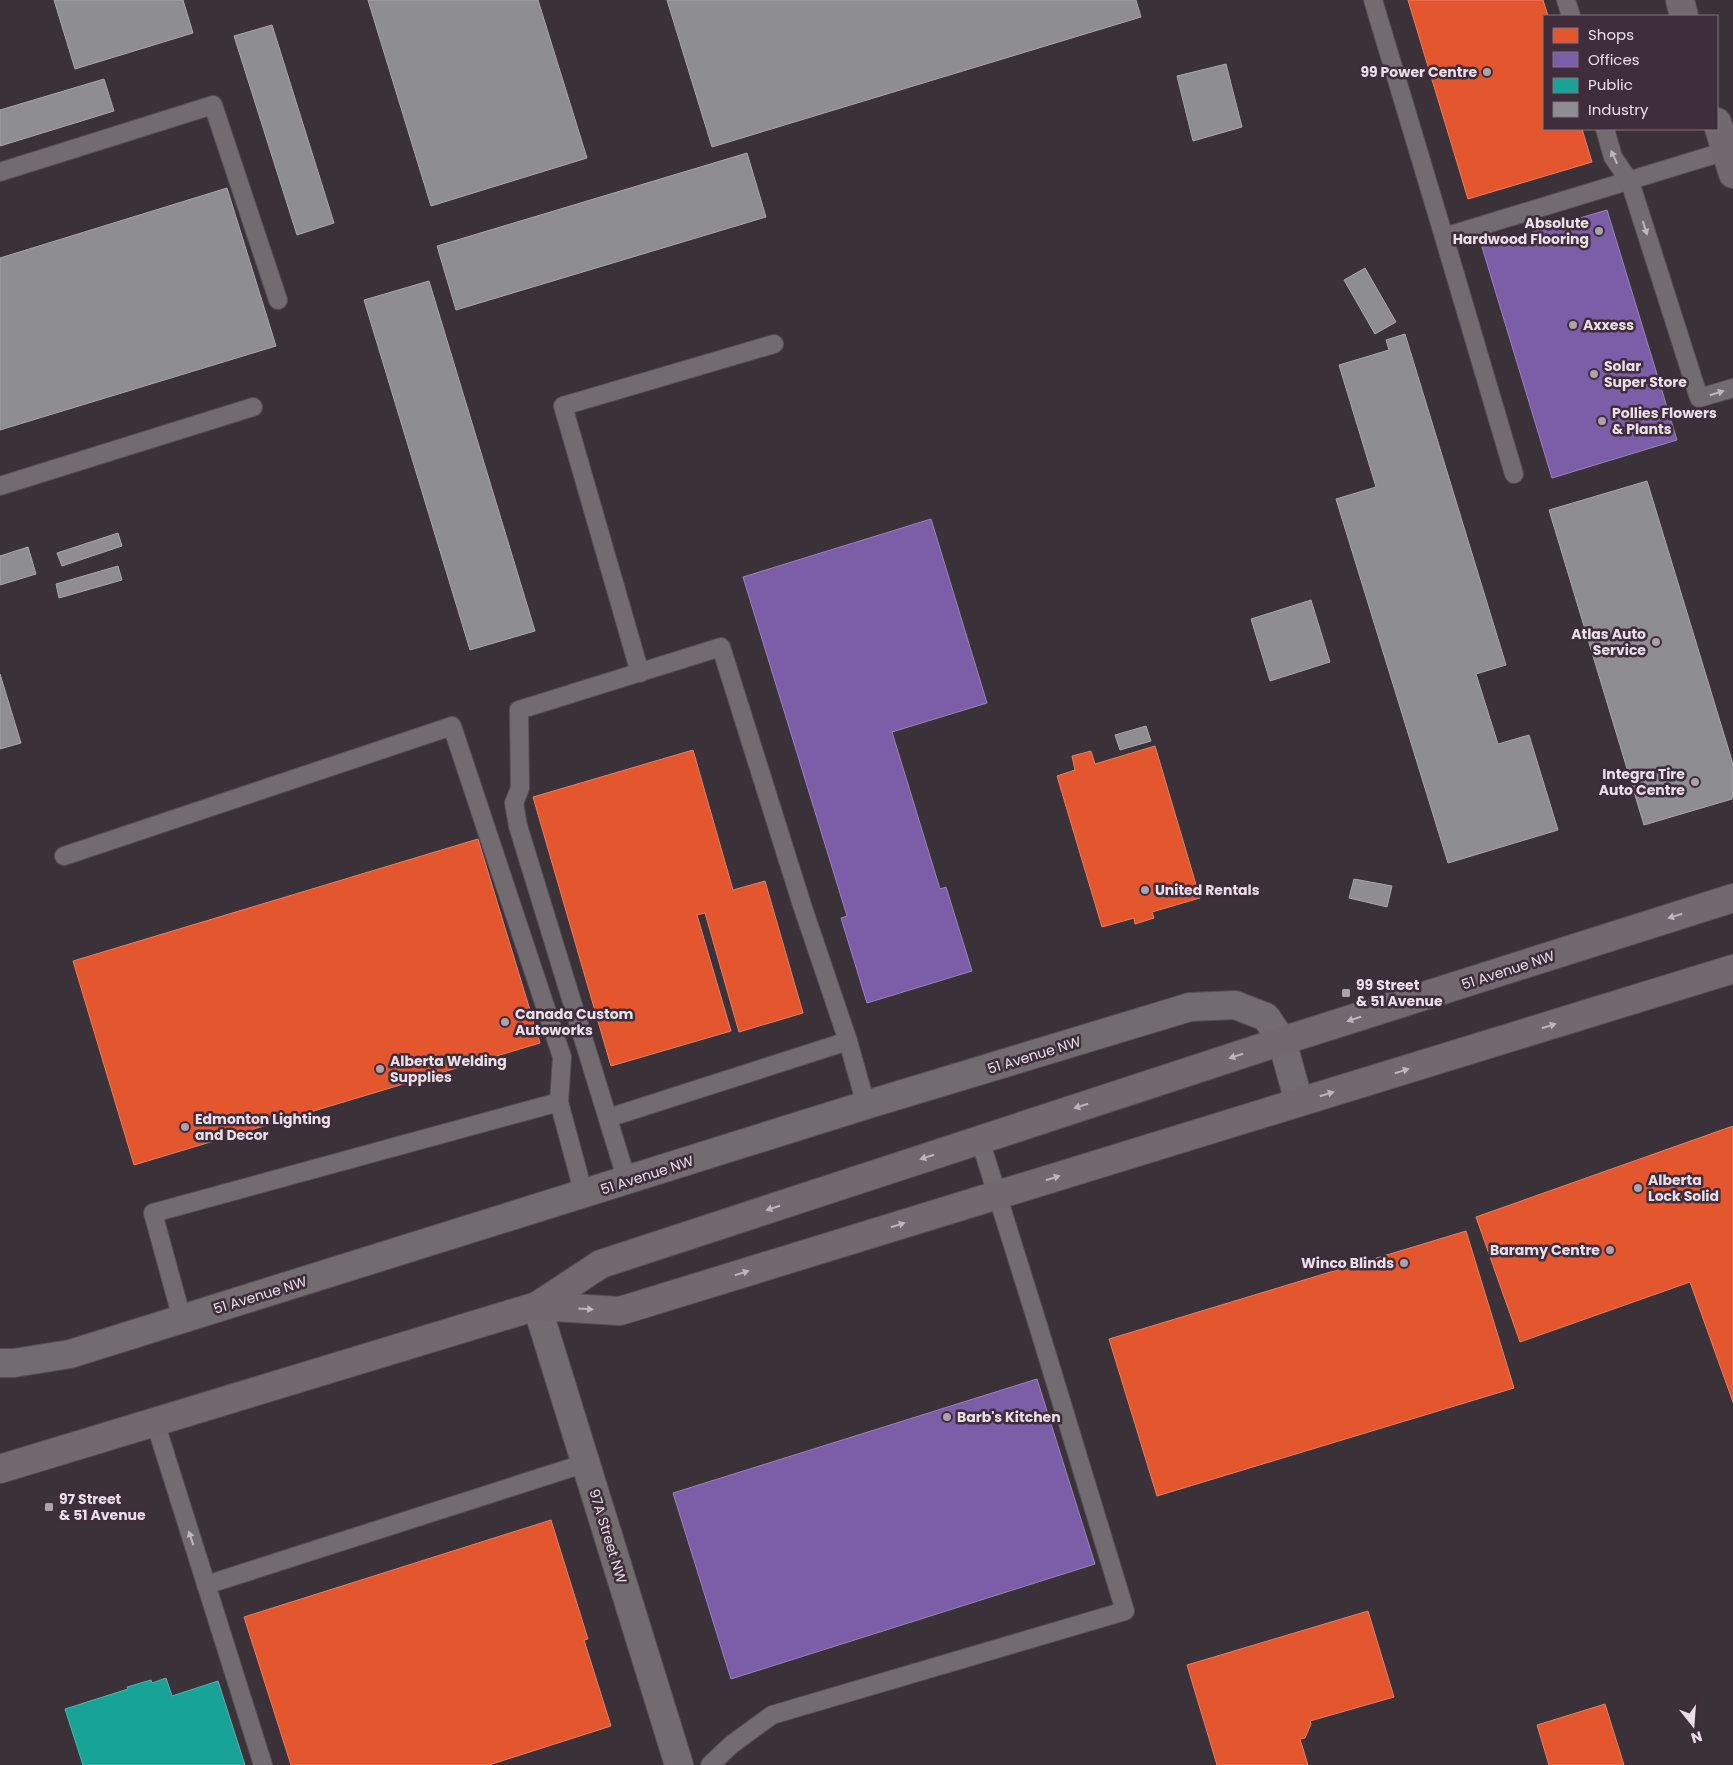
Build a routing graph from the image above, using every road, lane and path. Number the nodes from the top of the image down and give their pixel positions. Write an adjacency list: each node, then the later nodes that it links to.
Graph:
1 (1373, 0): 11 (lane)
2 (1566, 0): 4 (lane)
3 (1680, 0): 5 (main road)
4 (1571, 15)
5 (1684, 15)
6 (1718, 125): 8 (main road)
7 (1605, 130): 10 (lane, one-way to 7)
8 (1729, 163): 10 (lane)
9 (0, 172): 12 (lane)
10 (1630, 182): 11 (lane); 14 (lane, one-way to 14)
11 (1444, 237): 16 (lane)
12 (278, 300)
13 (774, 344): 18 (lane)
14 (1733, 388)
15 (253, 407): 17 (lane)
16 (1514, 474)
17 (0, 486)
18 (640, 672): 24 (lane); 29 (lane)
19 (64, 856): 26 (lane)
20 (1729, 898): 25 (main road, 51 Avenue NW, one-way to 25)
21 (1733, 969): 23 (main road, 51 Avenue NW)
22 (1733, 978): 23 (main road)
23 (1698, 980): 27 (main road, 51 Avenue NW, one-way to 23)
24 (848, 1041): 28 (lane); 29 (lane)
25 (1282, 1041): 27 (street, 51 Avenue NW); 28 (street, 51 Avenue NW); 30 (main road, 51 Avenue NW, one-way to 30)
26 (559, 1102): 32 (lane); 35 (lane)
27 (1300, 1102): 33 (main road, 51 Avenue NW, one-way to 27)
28 (866, 1105): 31 (street, 51 Avenue NW)
29 (608, 1118): 31 (lane)
30 (980, 1140): 33 (lane); 34 (main road, 51 Avenue NW, one-way to 34)
31 (627, 1181): 32 (street, 51 Avenue NW)
32 (584, 1195): 35 (street, 51 Avenue NW)
33 (996, 1195): 34 (main road, 51 Avenue NW, one-way to 33); 43 (lane)
34 (537, 1306): 37 (main road, 51 Avenue NW); 38 (street, 97A Street NW)
35 (182, 1319): 36 (street, 51 Avenue NW)
36 (0, 1363)
37 (155, 1422): 39 (main road, 51 Avenue NW); 40 (lane, one-way to 37)
38 (586, 1463): 40 (lane); 42 (street, 97A Street NW)
39 (0, 1469)
40 (206, 1585): 41 (lane)
41 (262, 1765)
42 (679, 1765)
43 (710, 1765)

